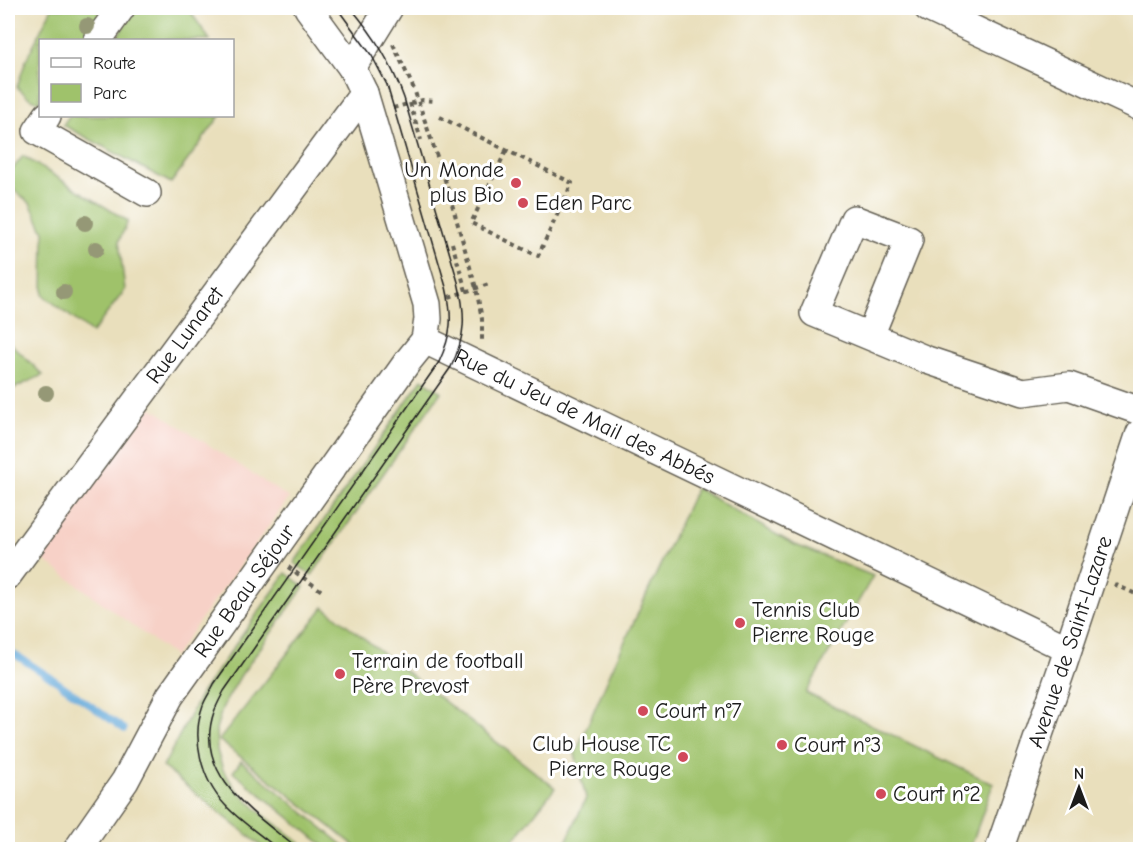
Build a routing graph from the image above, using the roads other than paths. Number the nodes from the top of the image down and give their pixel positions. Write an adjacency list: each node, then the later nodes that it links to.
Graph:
1 (121, 8): 5 (street)
2 (308, 8): 6 (street)
3 (928, 8): 8 (street)
4 (384, 17): 6 (street)
5 (99, 39)
6 (352, 68): 7 (street)
7 (364, 93): 12 (street); 15 (street, Rue Lunaret)
8 (1140, 106)
9 (46, 117): 10 (street)
10 (147, 193)
11 (870, 336): 11 (street); 13 (street)
12 (426, 340): 16 (street, Rue du Jeu de Mail des Abbés); 17 (street, Rue Beau Séjour)
13 (1140, 411)
14 (1140, 433): 16 (street, Avenue de Saint-Lazare)
15 (8, 576)
16 (1068, 650): 18 (street, Avenue de Saint-Lazare)
17 (77, 849)
18 (999, 849)

